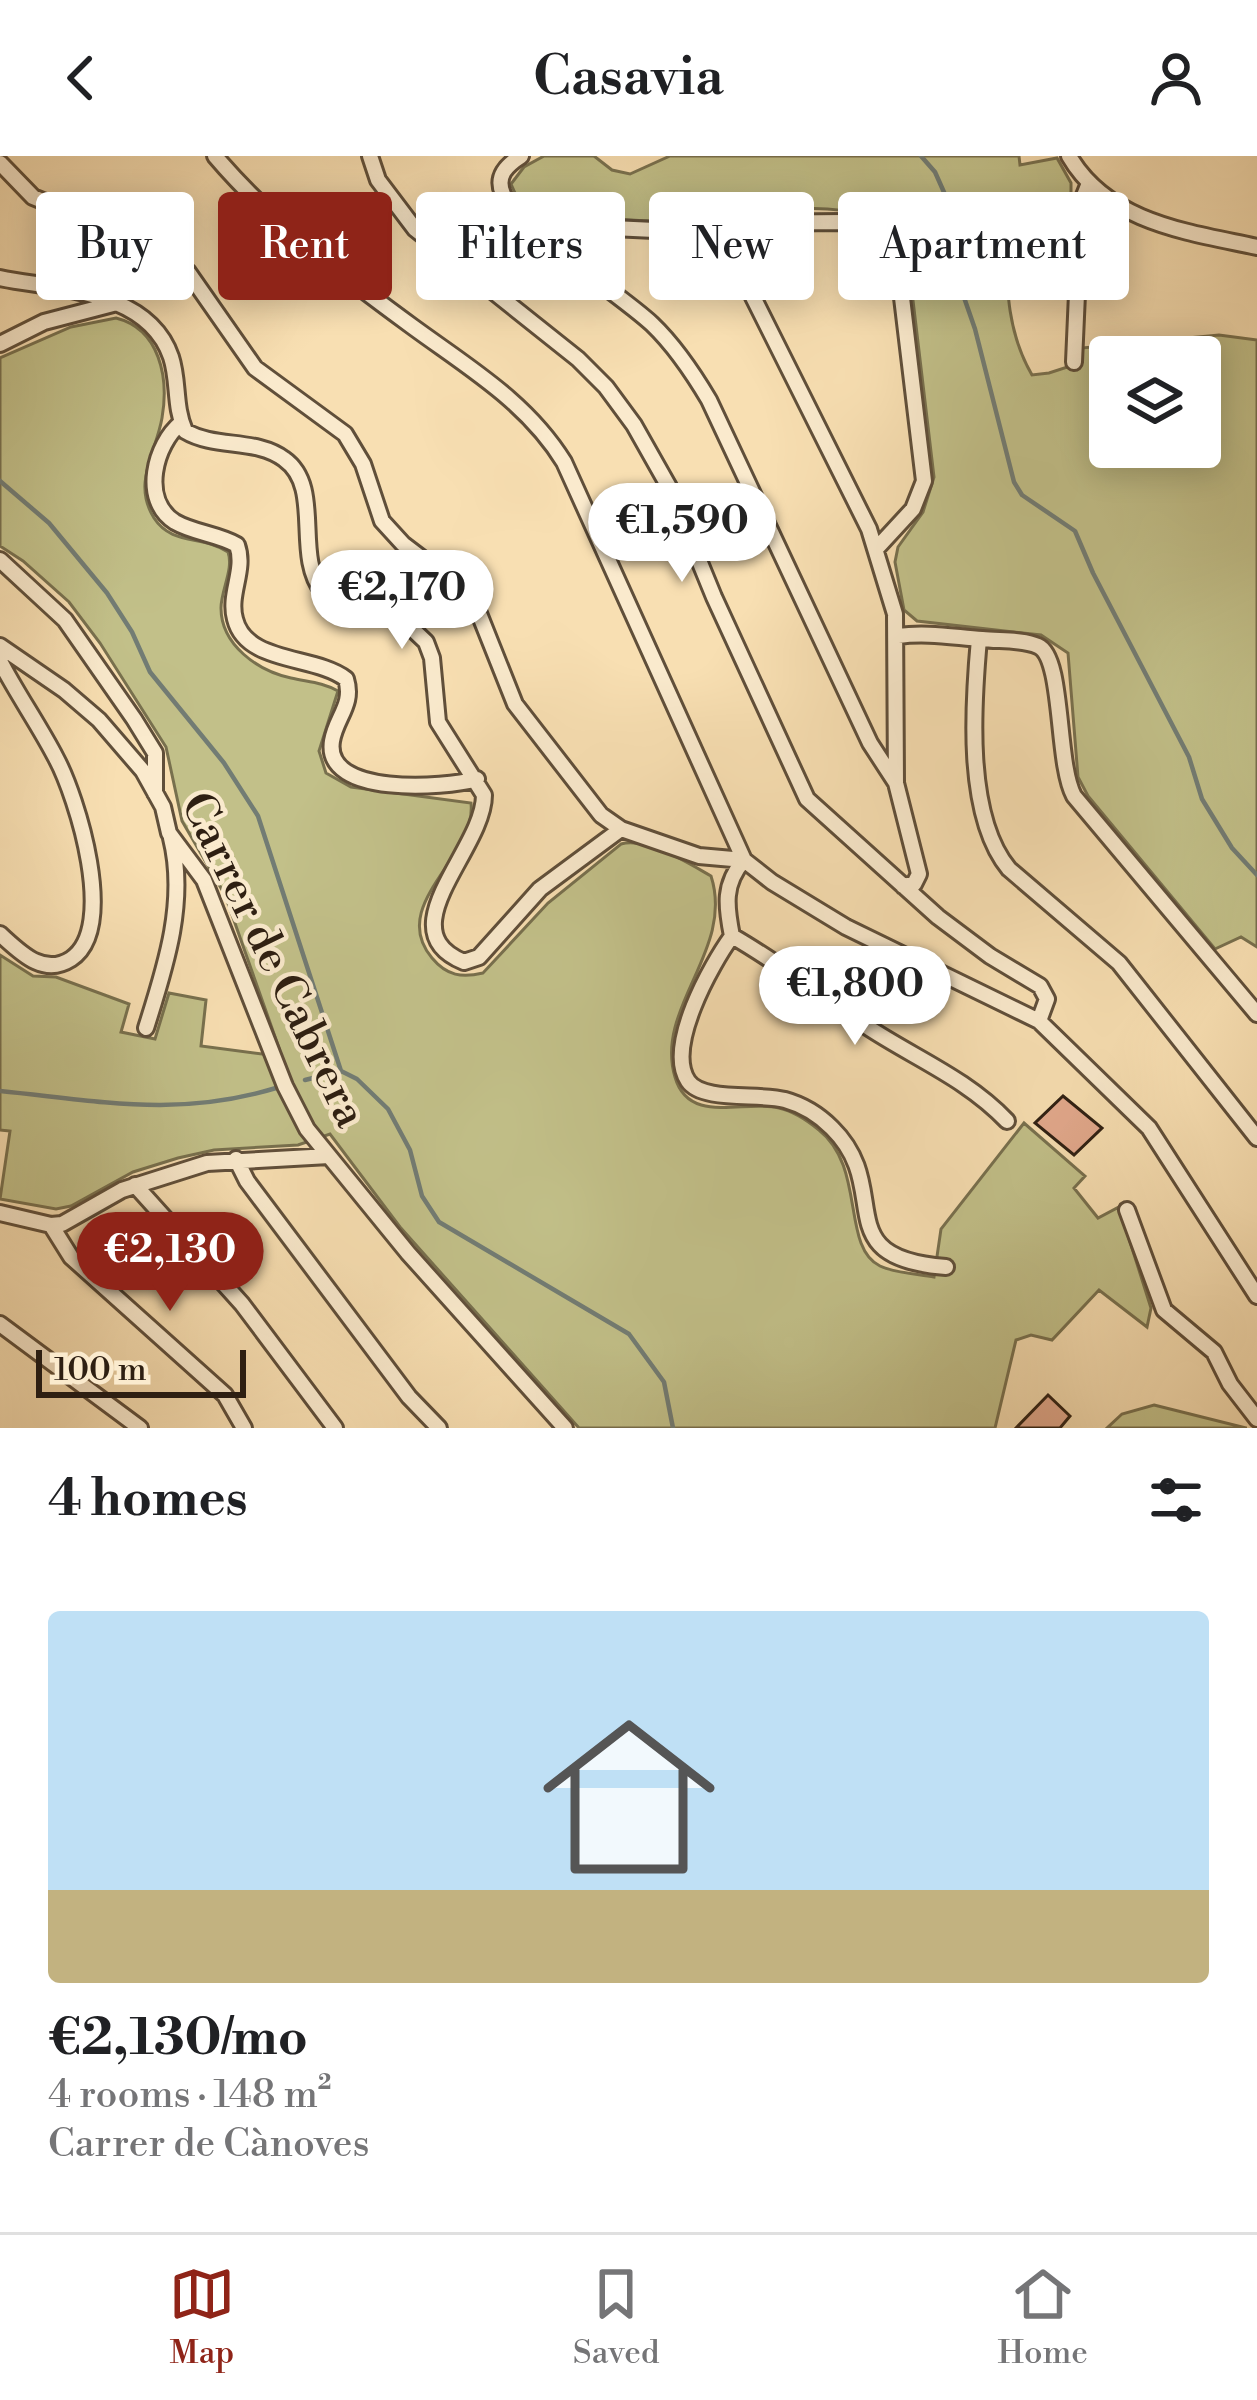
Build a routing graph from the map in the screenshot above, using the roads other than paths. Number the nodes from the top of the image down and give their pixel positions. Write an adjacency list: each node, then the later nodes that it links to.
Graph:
1 (215, 156): 28 (street)
2 (370, 156): 29 (street)
3 (521, 156): 7 (street)
4 (1069, 156): 6 (street)
5 (0, 163): 26 (street)
6 (1089, 182): 9 (street); 15 (street)
7 (503, 192)
8 (814, 222): 17 (street)
9 (1257, 247)
10 (0, 278): 13 (street)
11 (622, 300): 24 (street)
12 (754, 300): 17 (street)
13 (115, 303): 14 (street); 16 (street)
14 (0, 344)
15 (1074, 362)
16 (181, 423): 23 (street); 23 (street)
17 (877, 548): 19 (street)
18 (0, 560): 25 (street)
19 (898, 636): 20 (street); 24 (street)
20 (979, 639): 32 (street); 36 (street)
21 (0, 646): 25 (street, Carrer de Cabrera)
22 (0, 662): 30 (street)
23 (477, 779): 26 (street)
24 (896, 783): 29 (street)
25 (155, 793): 27 (street, Carrer de Cabrera)
26 (621, 829): 28 (street)
27 (169, 833): 34 (street); 37 (street, Carrer de Cabrera)
28 (744, 860): 31 (street); 33 (street)
29 (903, 886): 33 (street)
30 (0, 934)
31 (732, 936): 35 (street); 43 (street)
32 (1257, 1014)
33 (1039, 1022): 44 (street)
34 (146, 1028)
35 (1006, 1121)
36 (1257, 1138)
37 (328, 1156): 38 (street); 52 (street, Carrer de Cabrera)
38 (236, 1159): 39 (street); 51 (street)
39 (135, 1185): 42 (street); 50 (street)
40 (1127, 1210): 46 (street)
41 (0, 1213): 42 (street)
42 (51, 1225): 47 (street)
43 (946, 1267)
44 (1257, 1296)
45 (0, 1324): 48 (street)
46 (1257, 1419)
47 (243, 1426): 49 (street)
48 (140, 1428)
49 (226, 1428)
50 (335, 1428)
51 (440, 1428)
52 (565, 1428)

